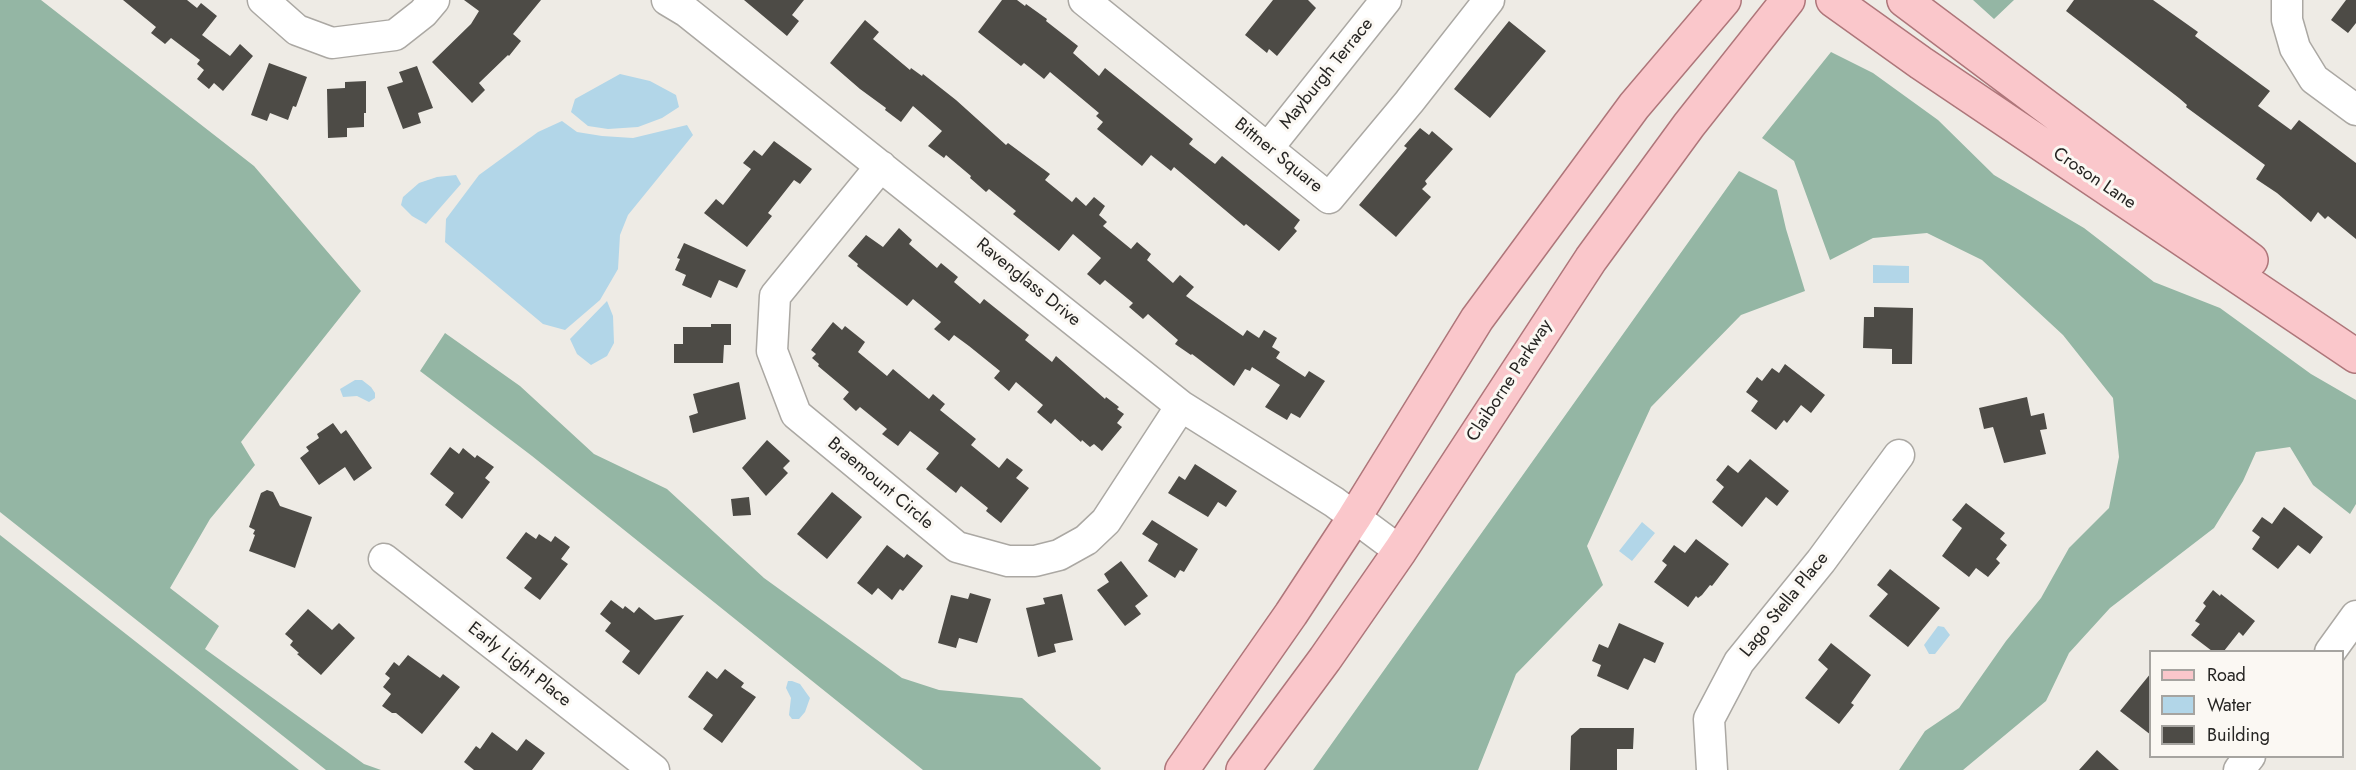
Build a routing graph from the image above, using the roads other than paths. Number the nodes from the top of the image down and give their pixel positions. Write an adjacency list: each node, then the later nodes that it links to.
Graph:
1 (263, 0): 2 (street)
2 (434, 0)
3 (1084, 0): 13 (street, Bittner Square)
4 (1386, 0): 13 (street, Mayburgh Terrace)
5 (1489, 0): 13 (street, Bittner Square)
6 (1724, 0): 19 (main road)
7 (1788, 0): 20 (main road, Claiborne Parkway)
8 (1833, 0): 16 (main road, Croson Lane)
9 (1904, 0): 15 (main road, Croson Lane)
10 (2287, 0): 12 (street)
11 (684, 4): 14 (street, Ravenglass Drive)
12 (2356, 110)
13 (1268, 148)
14 (881, 165): 17 (street, Ravenglass Drive); 17 (street, Braemount Circle)
15 (2356, 339)
16 (2356, 356)
17 (1181, 406): 19 (street, Ravenglass Drive)
18 (1899, 456): 28 (street, Lago Stella Place)
19 (1354, 518): 20 (street, Ravenglass Drive); 26 (main road)
20 (1400, 551): 27 (main road, Claiborne Parkway)
21 (384, 559): 25 (street, Early Light Place)
22 (2356, 616): 23 (street)
23 (2331, 650)
24 (2248, 758): 29 (street)
25 (654, 770)
26 (1182, 770)
27 (1243, 770)
28 (1712, 770)
29 (2239, 770)

